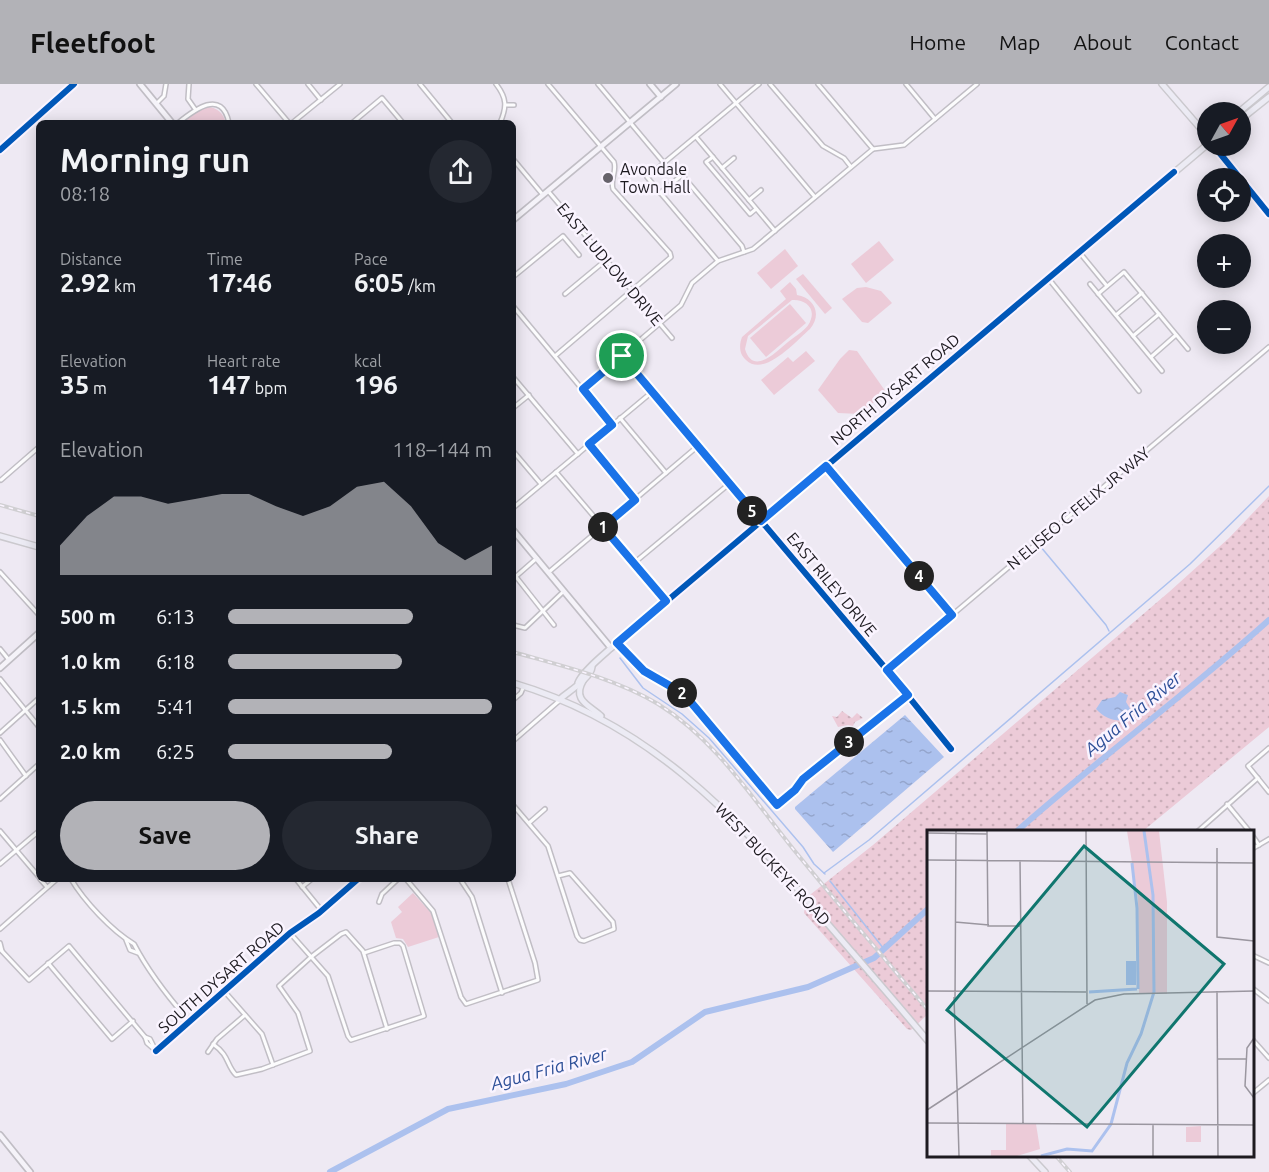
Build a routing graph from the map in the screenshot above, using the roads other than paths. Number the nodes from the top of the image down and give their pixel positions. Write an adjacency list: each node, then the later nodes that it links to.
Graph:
1 (74, 84): 47 (main road)
2 (140, 84): 27 (main road)
3 (166, 84): 27 (street)
4 (189, 84): 30 (street)
5 (256, 84): 36 (street)
6 (308, 84): 24 (street)
7 (340, 84): 24 (street)
8 (420, 84): 40 (street)
9 (496, 84): 28 (street)
10 (548, 84): 45 (street)
11 (597, 84): 42 (street)
12 (650, 84): 22 (main road)
13 (676, 84): 22 (main road)
14 (720, 84): 26 (street)
15 (759, 84): 26 (street)
16 (770, 84): 54 (street)
17 (818, 84): 46 (street)
18 (906, 84): 32 (street)
19 (977, 84): 32 (street)
20 (1162, 84): 43 (main road)
21 (1269, 87): 25 (main road)
22 (661, 97): 42 (main road)
23 (1269, 97): 31 (main road)
24 (321, 100): 37 (street)
25 (1251, 102)
26 (736, 103): 44 (street); 59 (street)
27 (156, 104): 33 (main road)
28 (506, 105): 29 (street); 41 (street)
29 (514, 105)
30 (195, 109): 34 (street); 35 (street)
31 (1251, 111)
32 (935, 119): 46 (street)
33 (169, 120)
34 (182, 120)
35 (228, 120)
36 (288, 120)
37 (295, 120)
38 (356, 120): 39 (street)
39 (400, 120)
40 (450, 120)
41 (501, 120)
42 (630, 123): 45 (main road); 53 (street)
43 (1197, 124)
44 (696, 137): 50 (street); 53 (street)
45 (601, 147): 57 (main road); 74 (street)
46 (873, 149): 54 (street)
47 (0, 150)
48 (1197, 153): 66 (main road, NORTH DYSART ROAD)
49 (1222, 156): 62 (main road)
50 (712, 157): 55 (street); 61 (street)
51 (734, 158): 55 (street)
52 (516, 162): 57 (street, EAST LUDLOW DRIVE)
53 (664, 163): 58 (street)
54 (851, 167): 59 (street)
55 (722, 168): 60 (street)
56 (761, 190): 60 (street)
57 (546, 193): 63 (main road); 68 (street, EAST LUDLOW DRIVE)
58 (660, 193): 65 (street); 69 (street)
59 (815, 197): 64 (street)
60 (749, 200): 61 (street)
61 (756, 209): 64 (street)
62 (1269, 214)
63 (516, 218)
64 (775, 231): 65 (street)
65 (744, 252): 69 (street)
66 (1079, 252): 71 (main road, NORTH DYSART ROAD); 73 (street)
67 (579, 255): 70 (street)
68 (606, 260): 74 (street, EAST LUDLOW DRIVE); 76 (street)
69 (718, 261): 81 (street)
70 (516, 275)
71 (1048, 278): 94 (street); 104 (main road, NORTH DYSART ROAD)
72 (1090, 284): 77 (street)
73 (1107, 286): 75 (street); 77 (street)
74 (633, 292): 81 (street, EAST LUDLOW DRIVE); 87 (street)
75 (1142, 293): 79 (street); 80 (street)
76 (565, 294)
77 (1098, 294): 80 (street)
78 (516, 310): 87 (street)
79 (1159, 314): 82 (street); 83 (street)
80 (1116, 315): 83 (street)
81 (660, 324): 84 (street, EAST LUDLOW DRIVE); 88 (street)
82 (1176, 335): 86 (street); 89 (street)
83 (1133, 336): 89 (street)
84 (672, 338)
85 (1269, 347): 127 (street, N ELISEO C FELIX JR WAY)
86 (1188, 349)
87 (555, 356): 92 (street)
88 (622, 356): 92 (street); 93 (street, EAST RILEY DRIVE)
89 (1150, 357): 90 (street)
90 (1162, 371)
91 (516, 380): 95 (street)
92 (583, 389): 98 (street)
93 (652, 391): 97 (street); 100 (street, EAST RILEY DRIVE)
94 (1139, 391)
95 (529, 395): 96 (street); 102 (street)
96 (516, 406)
97 (620, 418): 98 (street); 106 (street)
98 (612, 425): 99 (street)
99 (589, 444): 102 (street); 110 (street)
100 (698, 446): 106 (street); 109 (street, EAST RILEY DRIVE)
101 (36, 450): 107 (street)
102 (578, 454): 105 (street)
103 (516, 455): 108 (street)
104 (826, 466): 112 (main road, NORTH DYSART ROAD); 127 (street)
105 (556, 472): 108 (street); 113 (street)
106 (666, 473): 110 (street)
107 (1, 480)
108 (541, 484): 111 (street)
109 (729, 484): 112 (street, EAST RILEY DRIVE); 118 (street)
110 (635, 500): 113 (street)
111 (516, 505)
112 (761, 521): 124 (main road, NORTH DYSART ROAD); 136 (street, EAST RILEY DRIVE)
113 (603, 527): 118 (street); 120 (street)
114 (516, 534): 117 (main road)
115 (0, 536): 116 (main road)
116 (36, 546)
117 (537, 558): 120 (main road); 121 (street)
118 (634, 564): 124 (street)
119 (1, 572): 126 (street)
120 (549, 572): 123 (main road)
121 (516, 574)
122 (516, 578): 125 (street)
123 (564, 591): 125 (street); 132 (main road)
124 (666, 601): 131 (main road, NORTH DYSART ROAD)
125 (544, 611): 128 (street); 129 (street)
126 (36, 612)
127 (952, 615): 136 (street, N ELISEO C FELIX JR WAY)
128 (554, 625)
129 (516, 626)
130 (36, 636): 134 (main road)
131 (617, 643): 132 (main road); 141 (street)
132 (611, 648): 138 (main road)
133 (0, 649): 134 (street)
134 (9, 660): 135 (main road)
135 (0, 668)
136 (887, 670): 141 (street, EAST RILEY DRIVE)
137 (0, 679): 145 (street)
138 (581, 682): 143 (main road); 146 (main road)
139 (516, 684): 140 (main road, WEST BUCKEYE ROAD)
140 (523, 686): 142 (street); 143 (main road, WEST BUCKEYE ROAD)
141 (908, 695): 152 (street, EAST RILEY DRIVE)
142 (516, 697)
143 (560, 699): 146 (main road, WEST BUCKEYE ROAD); 149 (street)
144 (36, 701): 145 (street)
145 (25, 710): 147 (street); 148 (street)
146 (606, 722): 207 (main road, WEST BUCKEYE ROAD)
147 (36, 723)
148 (0, 733)
149 (516, 738)
150 (0, 740): 154 (street)
151 (1269, 748): 155 (street)
152 (951, 749)
153 (36, 767): 154 (street)
154 (26, 776): 157 (street)
155 (1258, 778): 156 (street); 158 (street)
156 (1269, 792)
157 (0, 799)
158 (1227, 804): 162 (street); 163 (street)
159 (516, 808): 161 (street)
160 (545, 809): 161 (street)
161 (529, 823): 173 (street)
162 (1198, 830)
163 (1249, 830)
164 (0, 831): 170 (street)
165 (36, 833): 170 (street)
166 (1254, 838): 168 (street)
167 (1269, 839): 168 (street)
168 (1259, 845): 169 (street)
169 (1254, 848)
170 (16, 850): 171 (street); 172 (street)
171 (0, 864)
172 (36, 873)
173 (558, 876): 173 (street)
174 (44, 882): 184 (street)
175 (54, 882): 184 (street)
176 (73, 882): 190 (street)
177 (299, 882): 185 (street)
178 (309, 882): 185 (street)
179 (355, 882): 187 (street, SOUTH DYSART ROAD)
180 (395, 882): 186 (street)
181 (409, 882): 201 (street)
182 (462, 882): 201 (street)
183 (509, 882): 201 (street)
184 (48, 887): 188 (street)
185 (303, 887): 187 (street)
186 (379, 902)
187 (322, 911): 189 (street, SOUTH DYSART ROAD)
188 (0, 929)
189 (290, 933): 196 (street); 200 (street, SOUTH DYSART ROAD)
190 (126, 940): 194 (street); 194 (street)
191 (0, 944): 192 (street)
192 (1, 950): 197 (street)
193 (364, 953): 196 (street); 206 (street); 206 (street)
194 (138, 954): 205 (street)
195 (1254, 956): 198 (street)
196 (311, 957): 206 (street); 212 (street)
197 (48, 963): 204 (street); 204 (street)
198 (1269, 963)
199 (1254, 990): 202 (street)
200 (225, 992): 203 (street); 205 (street, SOUTH DYSART ROAD)
201 (502, 993)
202 (1269, 1001)
203 (245, 1015): 209 (street); 212 (street)
204 (133, 1021): 205 (street, SOUTH DYSART ROAD)
205 (190, 1022)
206 (387, 1029)
207 (927, 1040)
208 (1254, 1042): 211 (street)
209 (213, 1044): 210 (street); 212 (street)
210 (208, 1052)
211 (1269, 1058)
212 (273, 1065)
213 (1269, 1080): 214 (street)
214 (1254, 1092)
215 (0, 1136): 217 (main road)
216 (1032, 1157): 218 (main road)
217 (30, 1172)
218 (1046, 1172)

